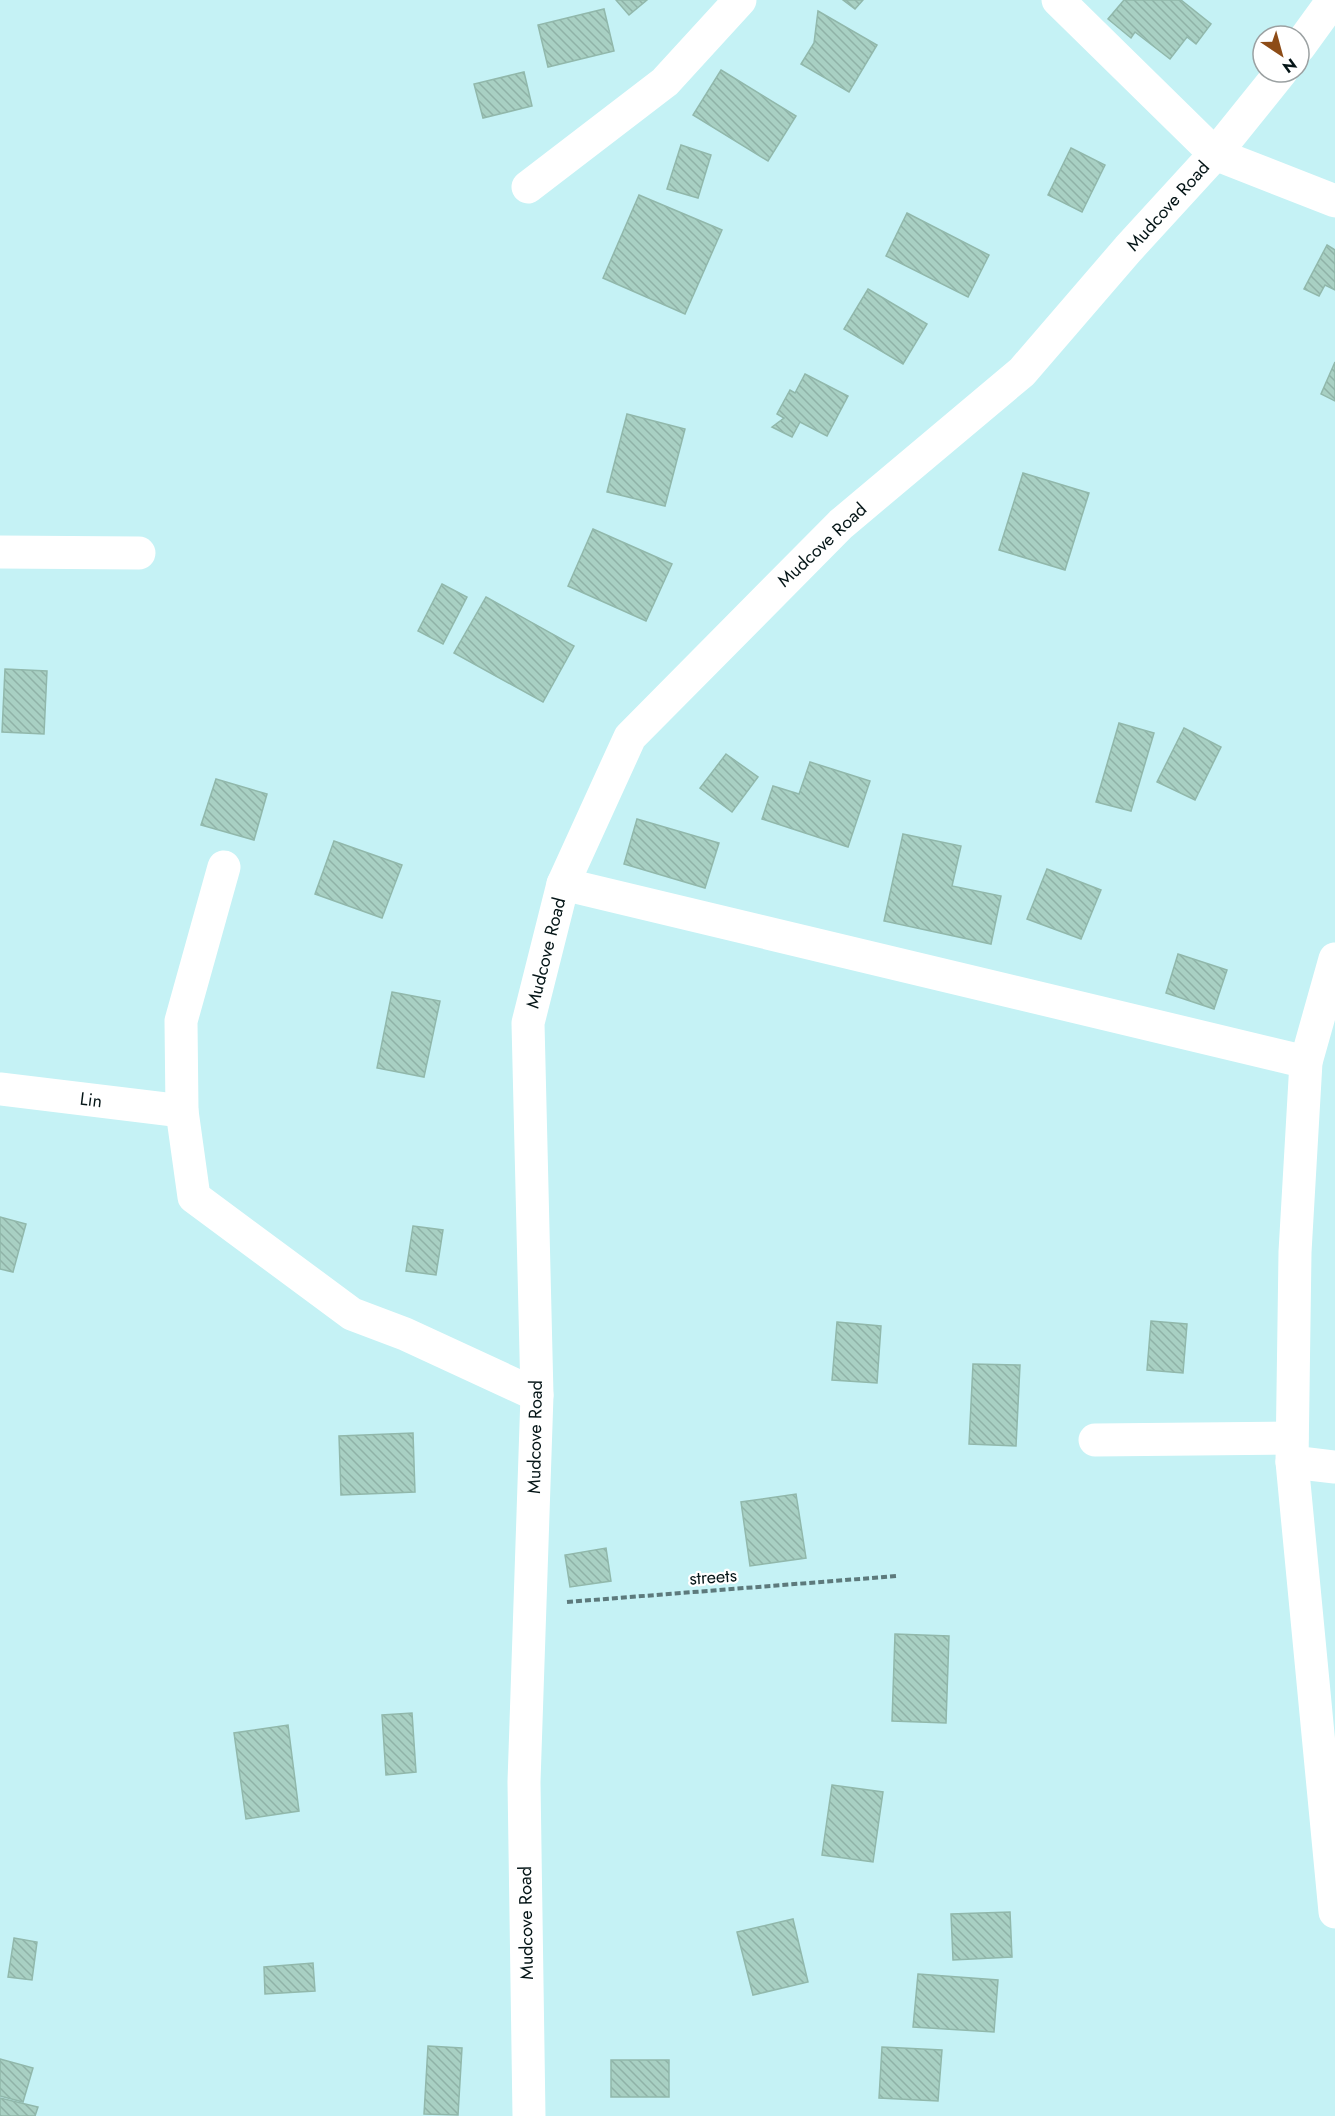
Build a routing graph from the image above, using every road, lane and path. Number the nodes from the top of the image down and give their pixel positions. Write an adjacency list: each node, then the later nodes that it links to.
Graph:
1 (740, 0): 7 (street)
2 (1058, 0): 6 (street)
3 (1333, 0): 4 (street)
4 (1311, 30)
5 (1271, 84): 6 (street, Mudcove Road)
6 (1215, 154): 8 (street); 12 (street, Mudcove Road)
7 (528, 187)
8 (1335, 201)
9 (0, 552): 10 (street)
10 (139, 553)
11 (224, 867): 16 (street)
12 (563, 884): 14 (street); 17 (street, Mudcove Road)
13 (1335, 959): 14 (street)
14 (1306, 1062): 19 (street)
15 (0, 1089): 16 (street, Lin)
16 (182, 1111): 17 (street)
17 (537, 1395): 22 (street, Mudcove Road)
18 (1095, 1440): 19 (street)
19 (1292, 1450): 20 (street); 23 (street)
20 (1335, 1467)
21 (897, 1576): 22 (path, streets)
22 (530, 1604): 24 (street, Mudcove Road)
23 (1335, 1912)
24 (529, 2116)

